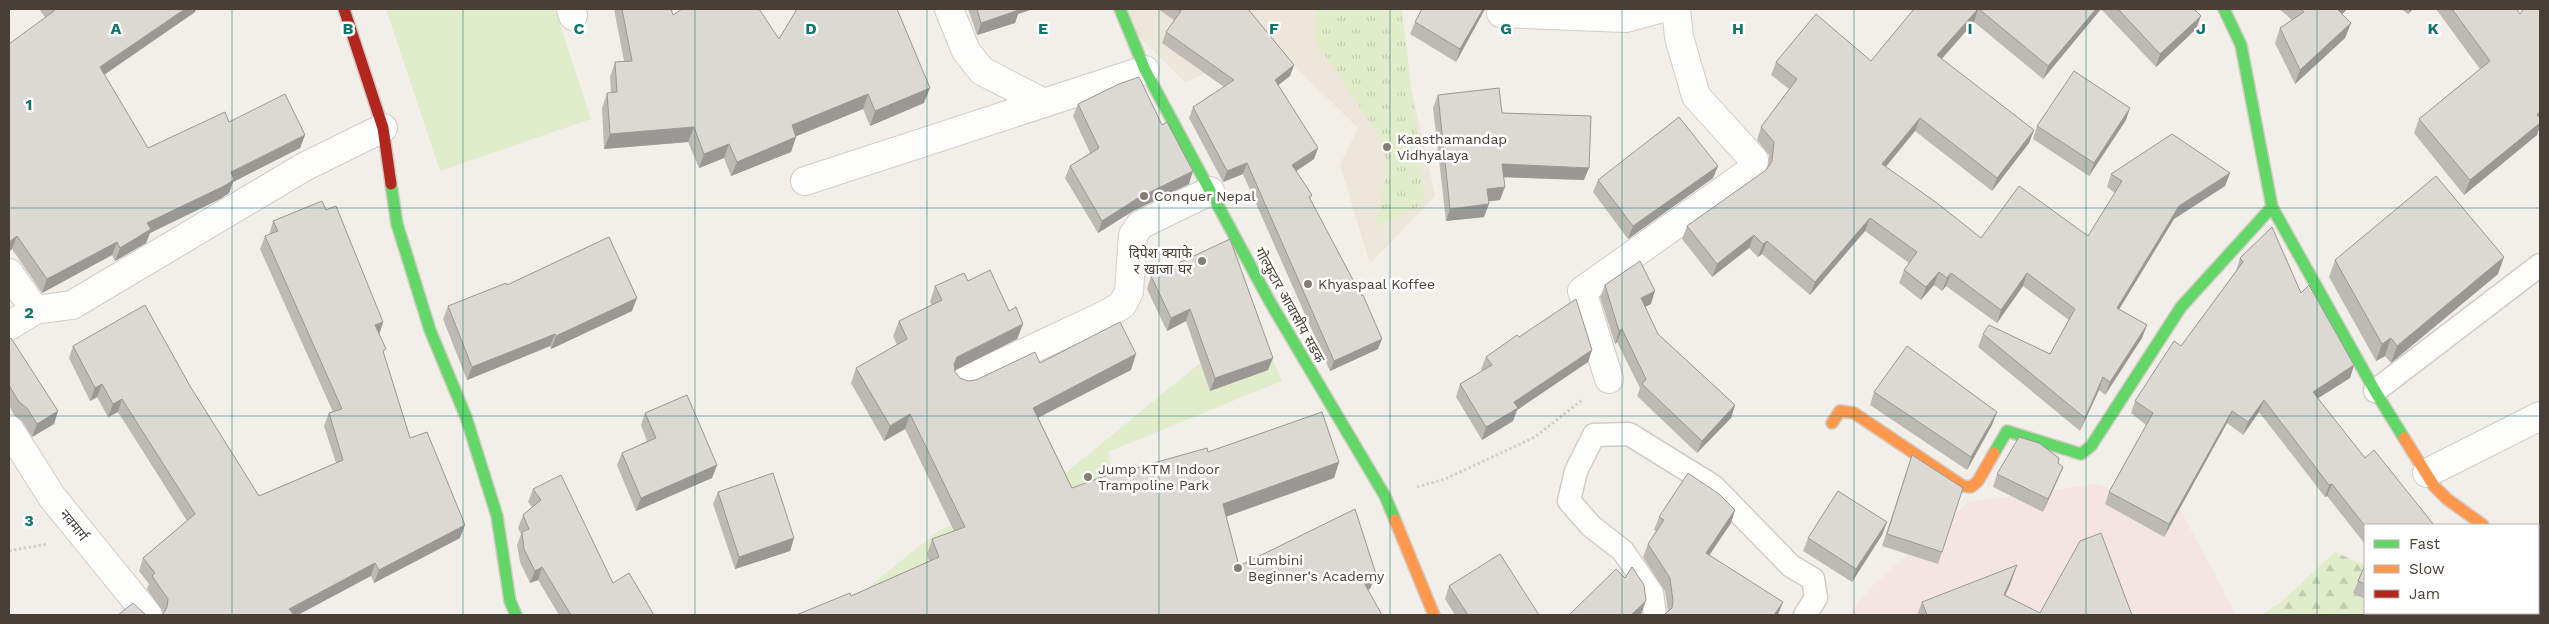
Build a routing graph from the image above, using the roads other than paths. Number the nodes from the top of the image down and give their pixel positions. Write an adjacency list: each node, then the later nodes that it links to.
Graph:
1 (344, 9): 10 (street)
2 (949, 9): 9 (street)
3 (1120, 9): 8 (street, गोल्फुटार आवासीय सडक)
4 (1659, 9): 7 (street)
5 (1676, 9): 18 (street)
6 (2224, 9): 13 (street)
7 (1501, 13)
8 (1145, 70): 9 (street); 12 (street, गोल्फुटार आवासीय सडक)
9 (1044, 103): 11 (street)
10 (383, 128): 16 (street); 27 (street)
11 (805, 181)
12 (1210, 191): 19 (street); 28 (street, गोल्फुटार आवासीय सडक)
13 (2272, 207): 20 (street); 22 (street)
14 (2540, 265): 20 (lane)
15 (9, 273): 16 (street)
16 (35, 310): 17 (street)
17 (9, 326)
18 (1609, 379)
19 (964, 381)
20 (2375, 391): 24 (street)
21 (2540, 416): 24 (street)
22 (1832, 423)
23 (9, 429): 26 (street, नवमार्ग)
24 (2427, 473): 25 (street)
25 (2482, 524)
26 (148, 615)
27 (516, 615)
28 (1434, 615)
29 (1656, 615): 30 (lane)
30 (1805, 615)

